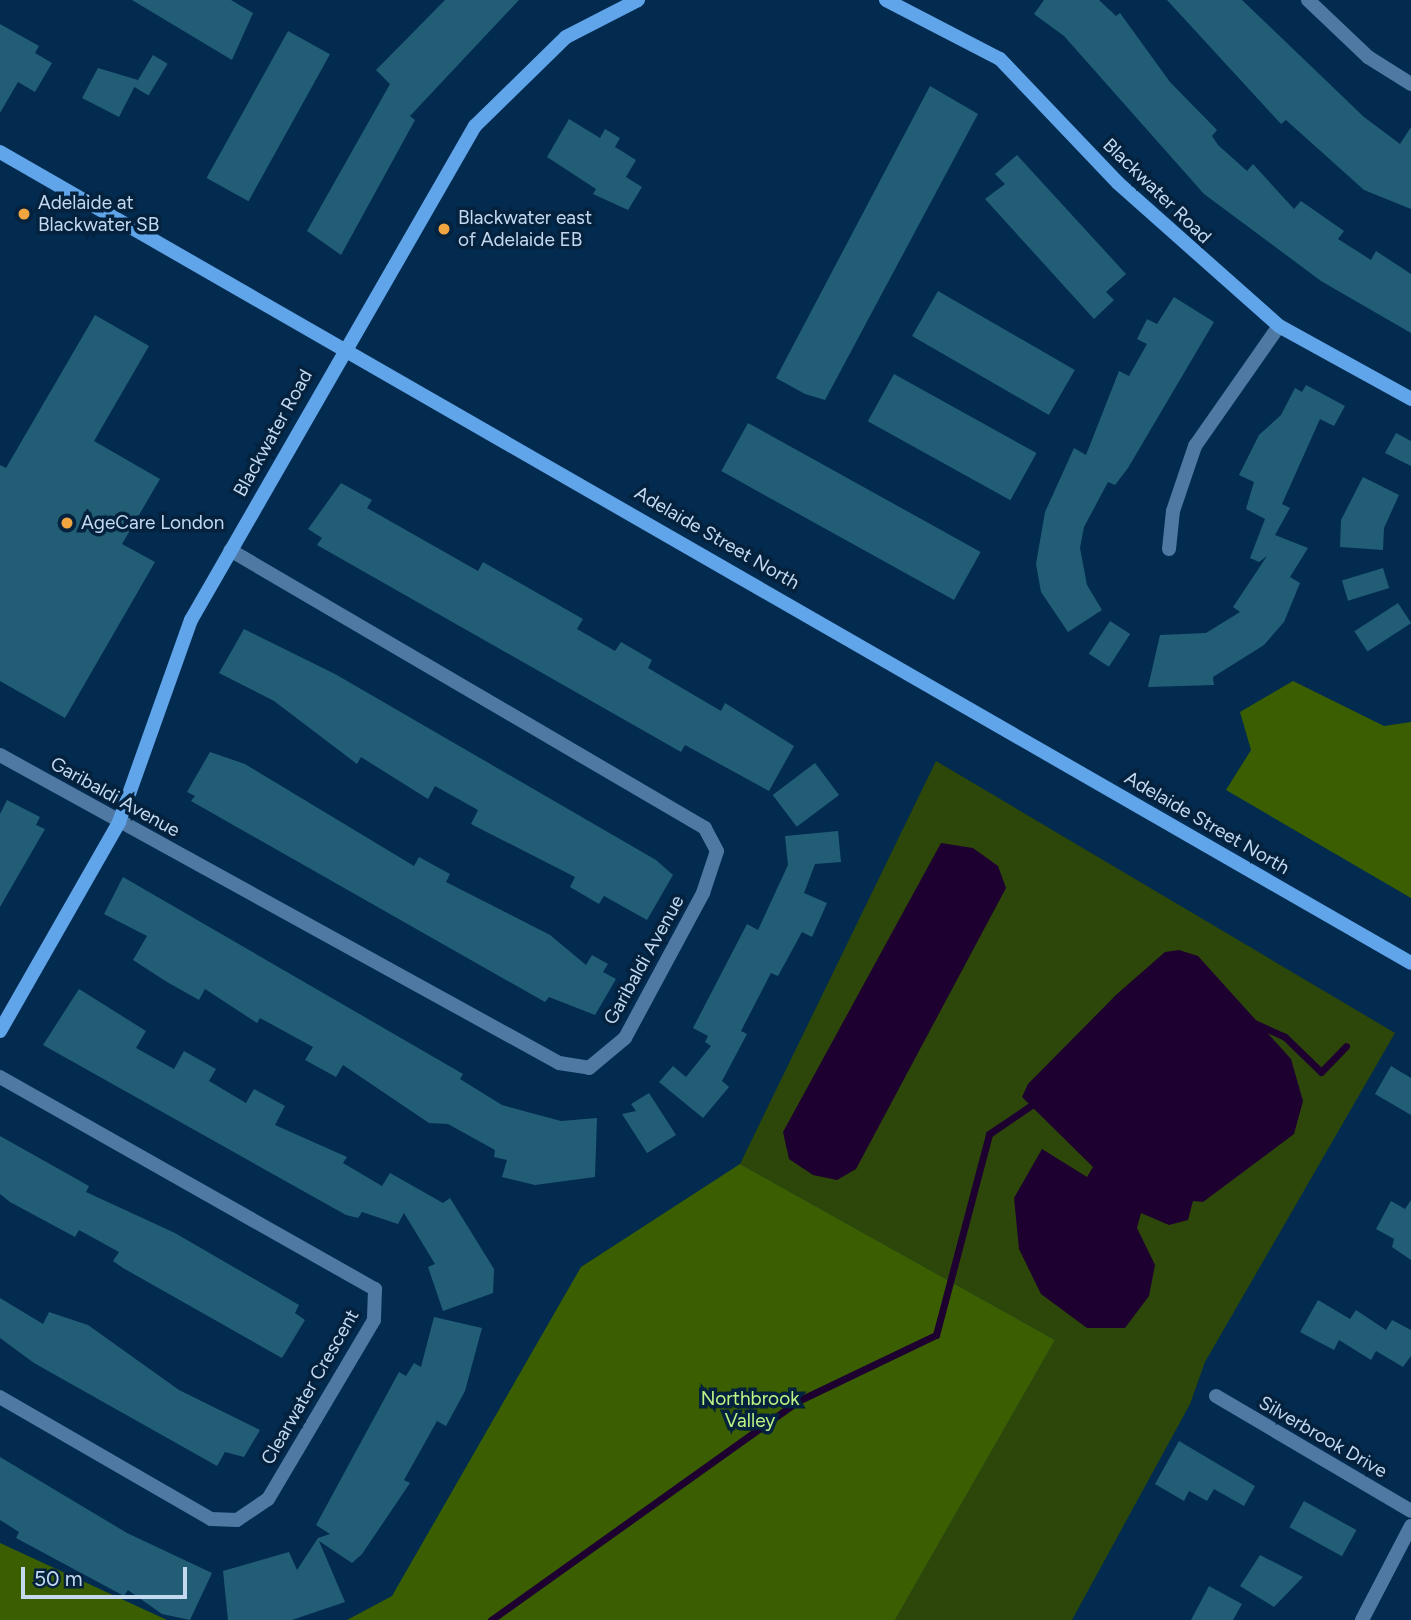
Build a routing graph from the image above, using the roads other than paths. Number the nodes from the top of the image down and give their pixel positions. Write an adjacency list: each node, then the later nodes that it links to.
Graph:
1 (638, 0): 7 (street, Blackwater Road)
2 (886, 0): 6 (street, Blackwater Road)
3 (1308, 0): 4 (street)
4 (1411, 84)
5 (0, 152): 7 (street, Adelaide Street North)
6 (1279, 326): 8 (street, Blackwater Road); 9 (street)
7 (344, 346): 10 (street, Blackwater Road); 13 (street, Adelaide Street North)
8 (1411, 399)
9 (1169, 549)
10 (230, 550): 12 (street, Blackwater Road); 12 (street, Garibaldi Avenue)
11 (0, 755): 12 (street, Garibaldi Avenue)
12 (119, 822): 14 (street, Blackwater Road)
13 (1411, 963)
14 (0, 1031)
15 (0, 1077): 17 (street, Clearwater Crescent)
16 (1216, 1396): 18 (street, Silverbrook Drive)
17 (0, 1397)
18 (1411, 1511)
19 (1411, 1526): 20 (street)
20 (1362, 1620)

